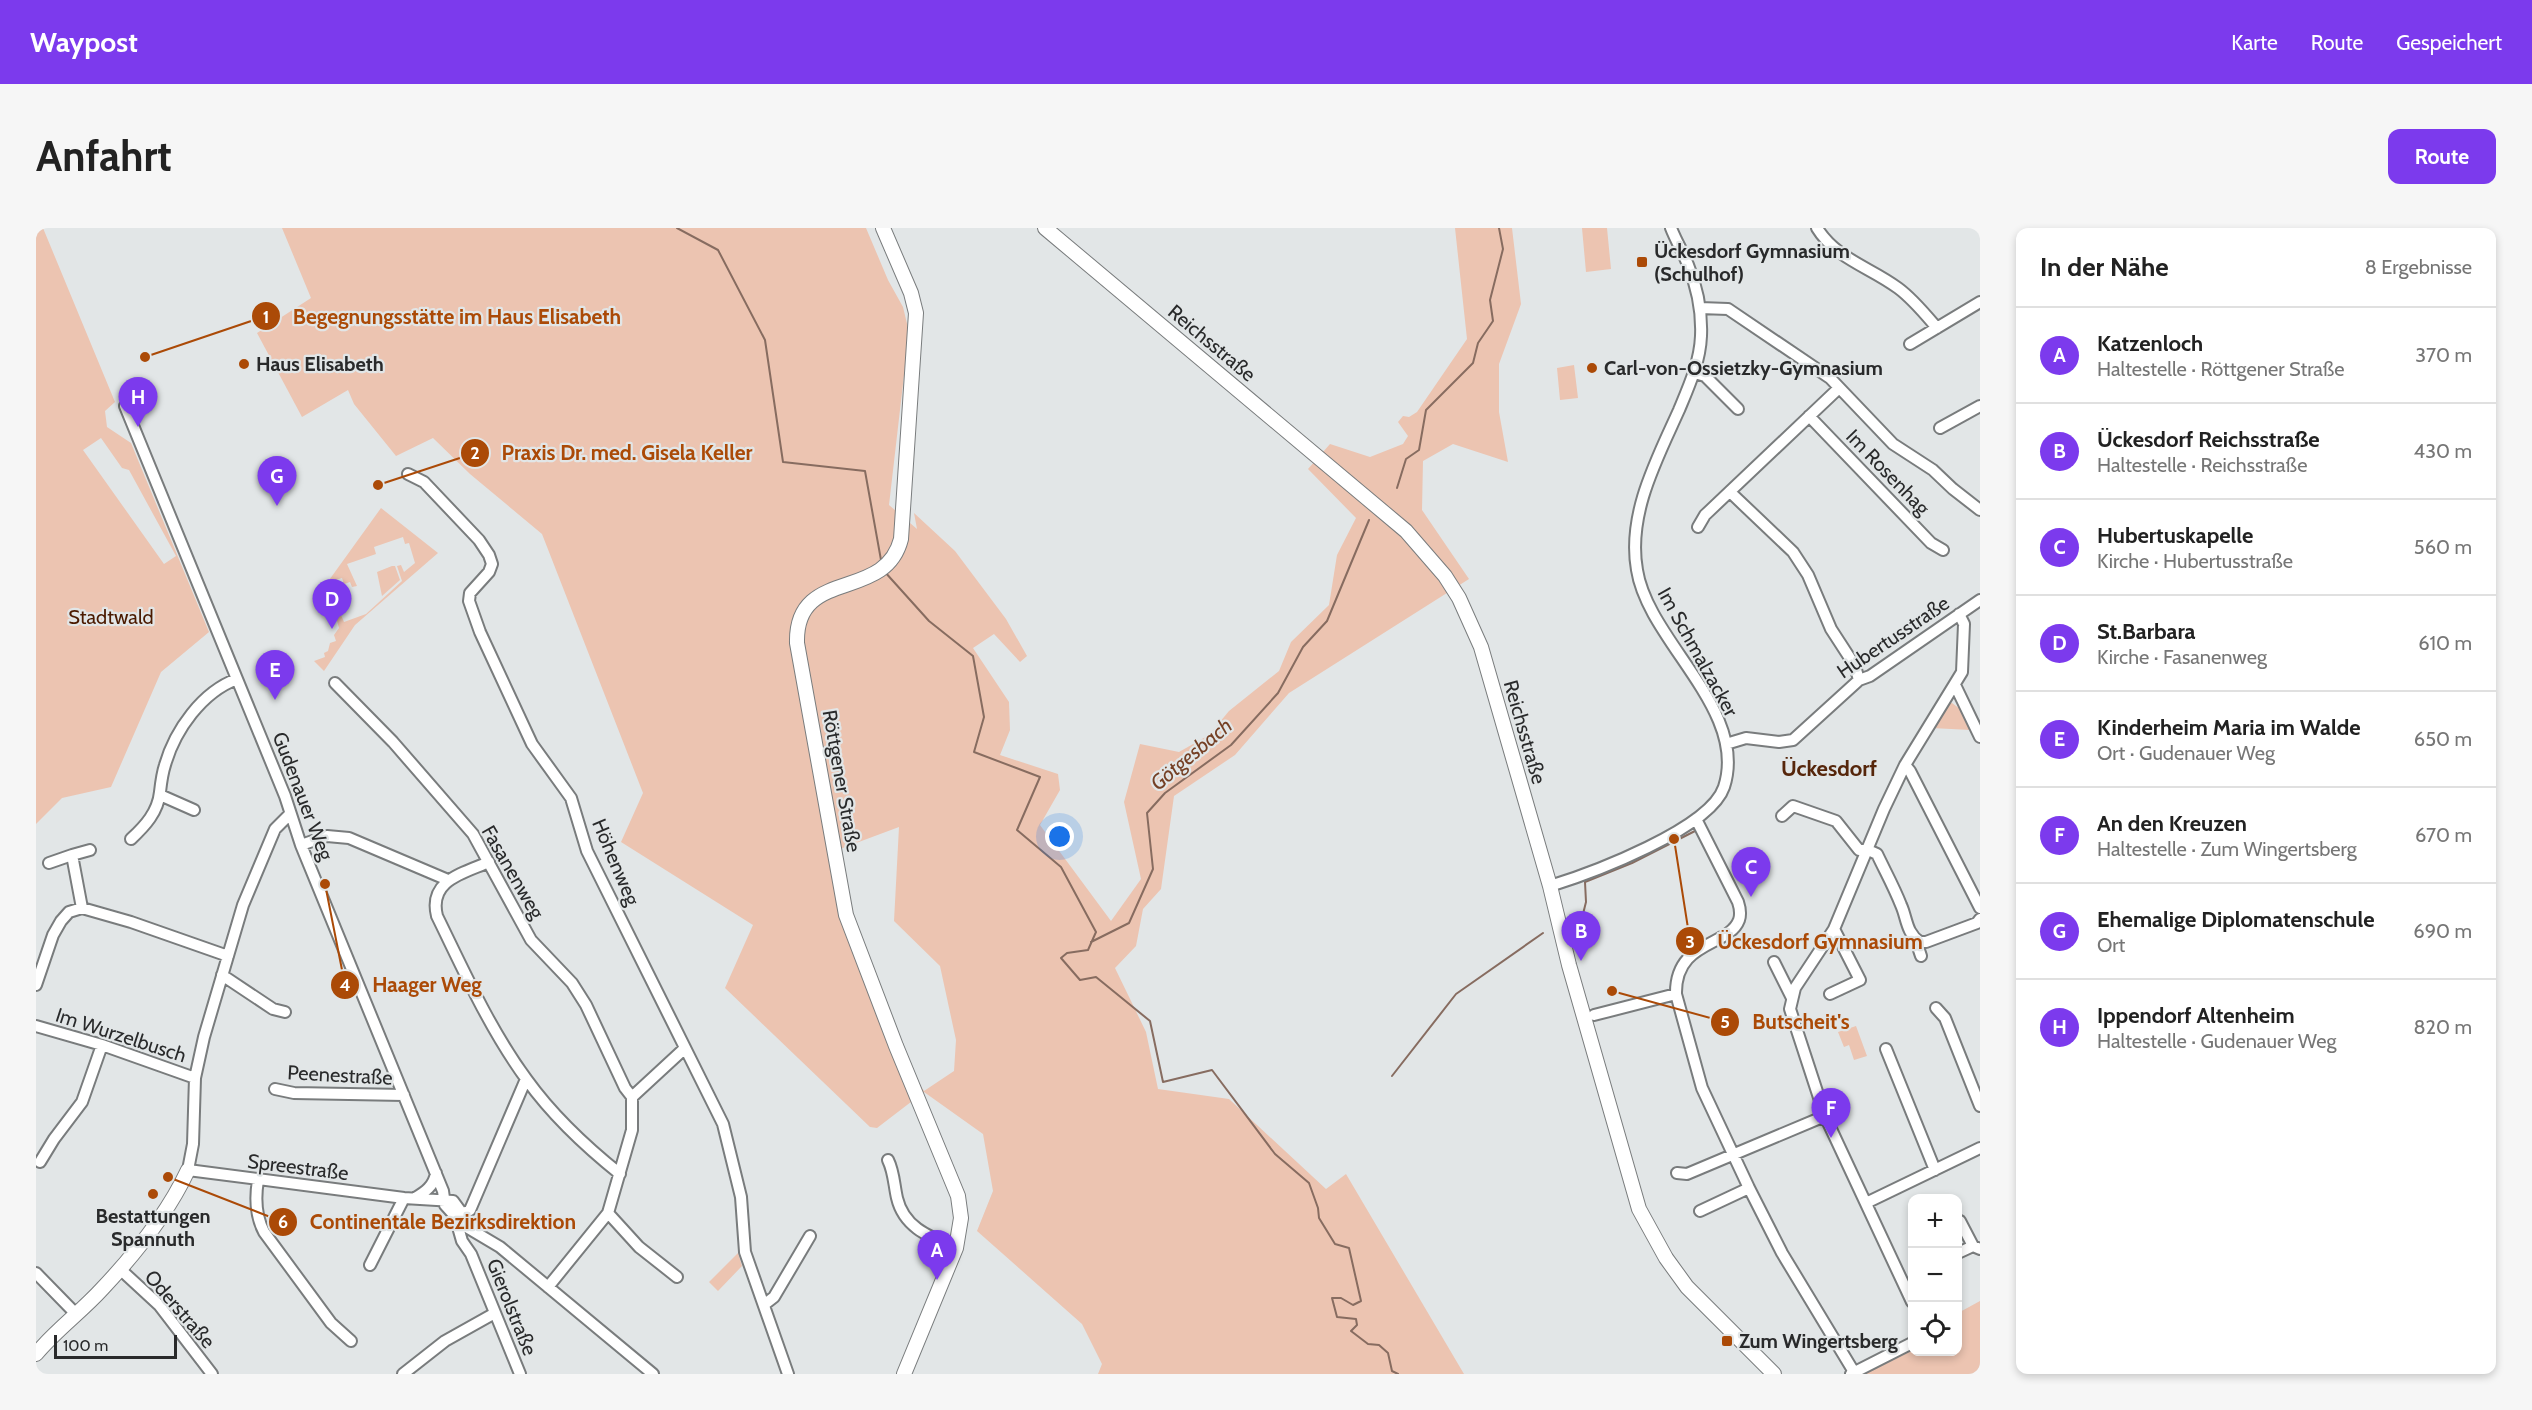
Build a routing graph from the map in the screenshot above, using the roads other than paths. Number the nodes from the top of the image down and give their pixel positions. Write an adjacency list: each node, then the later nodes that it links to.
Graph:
1 (883, 228): 92 (street, Röttgener Straße)
2 (1046, 228): 43 (street, Reichsstraße)
3 (1671, 228): 6 (street, Im Schmalzacker)
4 (1817, 228): 7 (street)
5 (1980, 302): 7 (street)
6 (1700, 308): 9 (street, Im Schmalzacker); 10 (street)
7 (1937, 327): 8 (street)
8 (1910, 344)
9 (1695, 373): 13 (street); 28 (street, Im Schmalzacker)
10 (1839, 388): 14 (street); 18 (street)
11 (125, 406): 23 (street, Gudenauer Weg)
12 (1980, 406): 15 (street)
13 (1738, 409)
14 (1809, 416): 17 (street); 20 (street, Im Rosenhag)
15 (1940, 428)
16 (408, 474): 62 (street, Höhenweg)
17 (1730, 492): 19 (street); 24 (street)
18 (1980, 510)
19 (1698, 527)
20 (1943, 549)
21 (1980, 600): 22 (street, Hubertusstraße)
22 (1959, 614): 24 (street, Hubertusstraße); 26 (street)
23 (237, 679): 30 (street); 32 (street, Gudenauer Weg)
24 (1859, 680): 28 (street, Hubertusstraße)
25 (335, 683): 40 (street, Fasanenweg)
26 (1954, 685): 27 (street); 29 (street)
27 (1980, 737)
28 (1726, 744): 34 (street)
29 (1905, 765): 38 (street); 45 (street)
30 (160, 795): 31 (street); 35 (street)
31 (194, 810)
32 (290, 814): 36 (street, Gudenauer Weg); 49 (street)
33 (1782, 816): 38 (street)
34 (1696, 819): 43 (street); 54 (street)
35 (131, 839)
36 (301, 845): 42 (street); 67 (street, Gudenauer Weg)
37 (90, 850): 39 (street)
38 (1868, 850): 47 (street); 48 (street)
39 (72, 855): 41 (street); 44 (street)
40 (489, 862): 42 (street); 68 (street, Fasanenweg)
41 (49, 863)
42 (448, 879): 65 (street)
43 (1550, 886): 113 (street, Reichsstraße)
44 (81, 908): 49 (street); 53 (street)
45 (1980, 908)
46 (1980, 919): 48 (street)
47 (1834, 929): 55 (street); 56 (street)
48 (1920, 942): 50 (street)
49 (228, 956): 52 (street)
50 (1921, 956)
51 (1774, 962): 56 (street)
52 (222, 975): 58 (street); 64 (street)
53 (36, 985)
54 (1676, 994): 59 (street); 72 (street)
55 (1830, 994)
56 (1792, 998): 70 (street)
57 (1936, 1008): 69 (street)
58 (285, 1012)
59 (1594, 1015)
60 (36, 1026): 61 (street, Im Wurzelbusch)
61 (102, 1045): 64 (street, Im Wurzelbusch); 74 (street)
62 (684, 1049): 68 (street); 100 (street, Höhenweg)
63 (1886, 1049): 76 (street)
64 (195, 1078): 75 (street)
65 (526, 1079): 79 (street); 87 (street)
66 (275, 1089): 67 (street, Peenestraße)
67 (404, 1095): 77 (street, Gudenauer Weg)
68 (632, 1096): 79 (street)
69 (1980, 1106)
70 (1825, 1116): 72 (street); 84 (street)
71 (1980, 1148): 76 (street)
72 (1734, 1155): 78 (street); 81 (street)
73 (888, 1160): 92 (street)
74 (40, 1162)
75 (188, 1170): 80 (street, Spreestraße); 95 (street)
76 (1935, 1170): 84 (street)
77 (436, 1173): 82 (street); 83 (street, Gudenauer Weg)
78 (1677, 1173)
79 (620, 1174): 86 (street)
80 (258, 1180): 82 (street, Spreestraße); 103 (street)
81 (1749, 1188): 85 (street); 106 (street)
82 (409, 1198): 83 (street, Spreestraße); 94 (street)
83 (444, 1200): 87 (street)
84 (1866, 1203): 97 (street)
85 (1700, 1211)
86 (608, 1213): 98 (street); 99 (street)
87 (460, 1215): 89 (street); 93 (street, Gierolstraße)
88 (1962, 1224): 91 (street)
89 (477, 1234): 93 (street, Gierolstraße); 99 (street)
90 (810, 1236): 100 (street)
91 (1976, 1247)
92 (956, 1248): 112 (street, Röttgener Straße)
93 (471, 1254): 101 (street, Gierolstraße)
94 (370, 1264)
95 (120, 1269): 102 (street); 107 (street, Oderstraße)
96 (36, 1273): 102 (street)
97 (1907, 1276)
98 (677, 1277)
99 (548, 1287): 110 (street)
100 (765, 1304): 111 (street, Höhenweg)
101 (495, 1312): 108 (street); 109 (street, Gierolstraße)
102 (76, 1314): 105 (street)
103 (351, 1341)
104 (1908, 1345): 106 (street)
105 (36, 1354)
106 (1852, 1373)
107 (212, 1374)
108 (402, 1374)
109 (520, 1374)
110 (653, 1374)
111 (788, 1374)
112 (904, 1374)
113 (1774, 1374)

